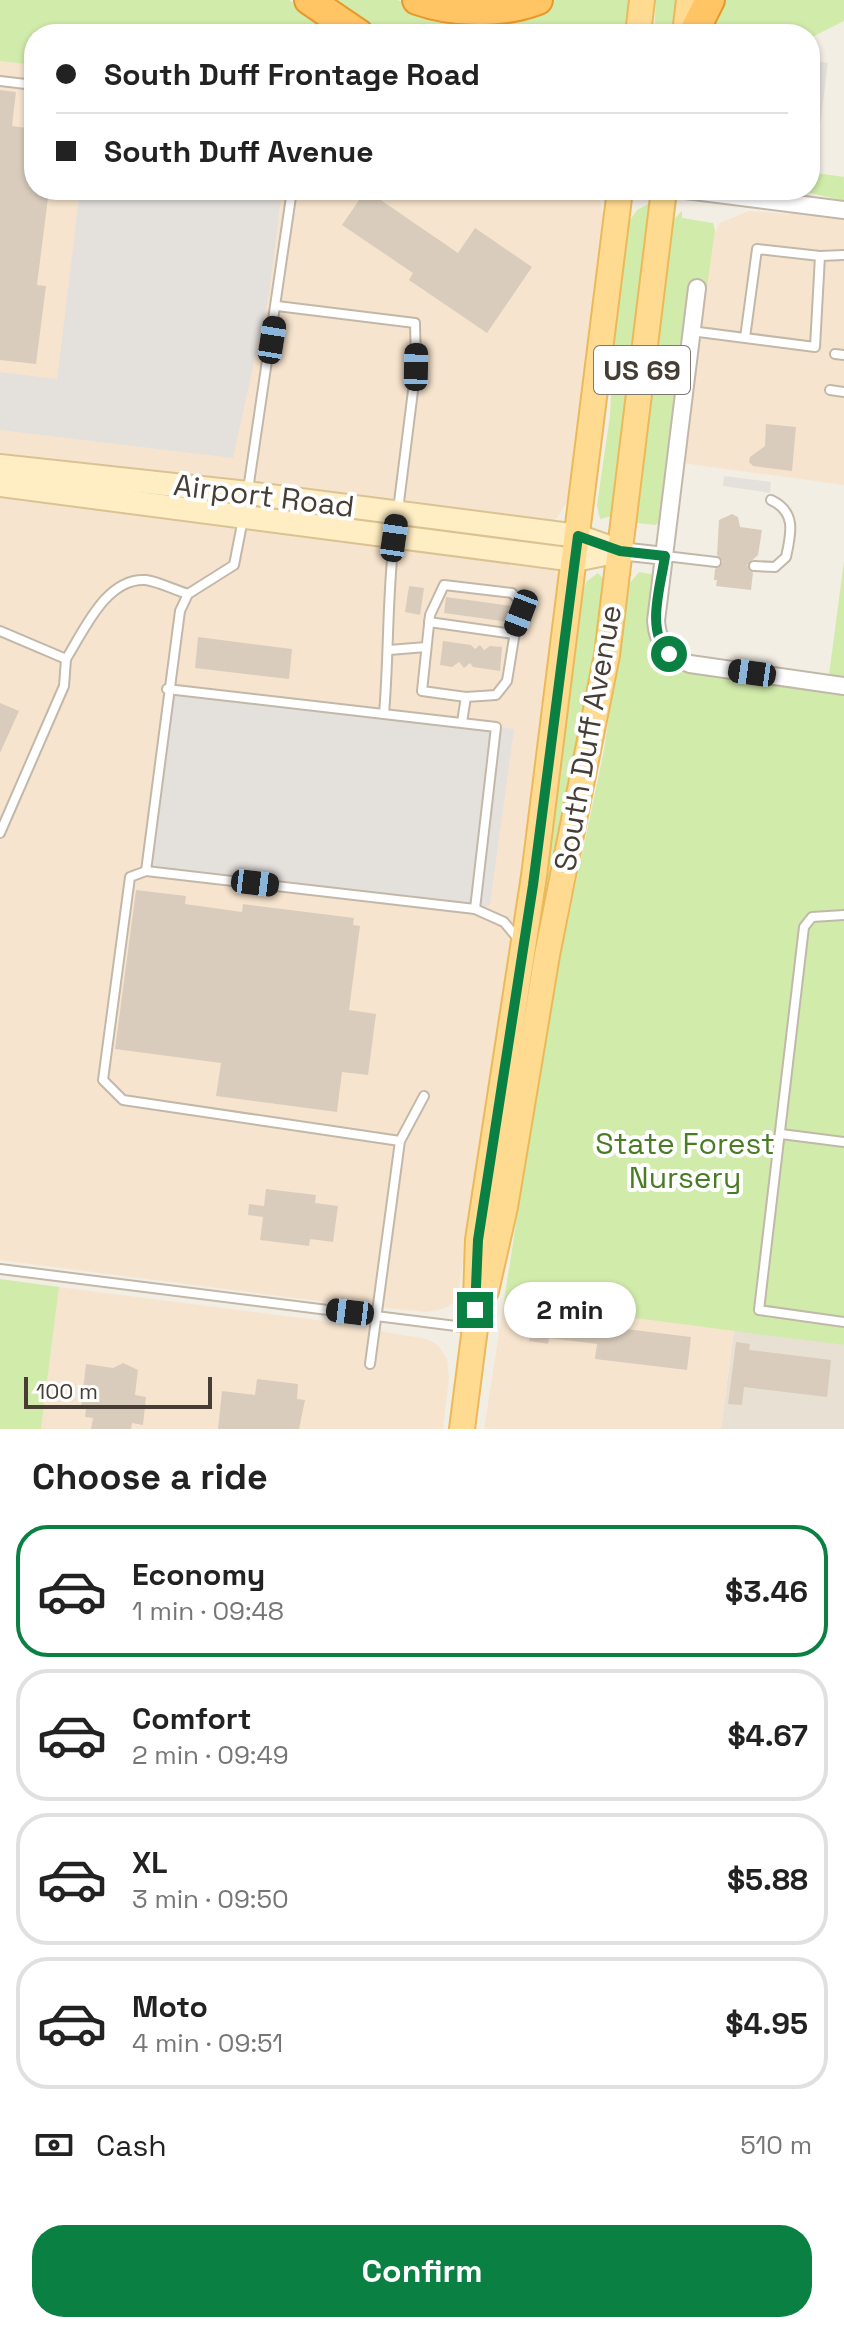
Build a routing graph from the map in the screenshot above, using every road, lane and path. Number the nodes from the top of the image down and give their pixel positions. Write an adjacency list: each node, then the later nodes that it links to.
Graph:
1 (309, 0): 7 (highway)
2 (417, 0): 3 (highway)
3 (538, 0)
4 (642, 0): 8 (main road)
5 (689, 0): 9 (main road)
6 (710, 0): 10 (highway)
7 (344, 24)
8 (639, 24)
9 (686, 24)
10 (698, 24)
11 (0, 81): 12 (lane)
12 (24, 84)
13 (291, 200): 21 (lane)
14 (619, 200): 32 (main road, South Duff Avenue / US 69)
15 (663, 200): 34 (main road, South Duff Avenue / US 69)
16 (765, 200): 17 (street)
17 (844, 210)
18 (844, 255): 19 (lane)
19 (820, 256): 23 (lane); 23 (lane)
20 (697, 288): 22 (street)
21 (277, 306): 28 (lane); 30 (lane)
22 (690, 331): 23 (lane); 35 (street)
23 (745, 338)
24 (830, 390): 25 (lane)
25 (844, 392)
26 (0, 466): 28 (main road, Airport Road)
27 (0, 485): 31 (main road, Airport Road)
28 (248, 493): 30 (main road, Airport Road); 31 (lane)
29 (771, 500): 38 (lane)
30 (398, 513): 32 (main road, Airport Road); 33 (lane)
31 (243, 519): 33 (main road, Airport Road); 39 (lane)
32 (578, 536): 34 (main road, Airport Road); 36 (main road, South Duff Avenue / US 69)
33 (394, 538): 36 (main road, Airport Road); 44 (lane)
34 (620, 551): 35 (street, Airport Road); 36 (main road, Airport Road); 63 (main road, South Duff Avenue / US 69)
35 (665, 556): 37 (lane); 46 (street)
36 (575, 560): 55 (main road, South Duff Avenue / US 69)
37 (716, 562)
38 (754, 566)
39 (188, 594): 45 (lane); 47 (lane)
40 (429, 622): 42 (lane); 42 (lane); 43 (lane)
41 (0, 631): 45 (lane)
42 (514, 634): 48 (lane)
43 (426, 647): 44 (lane); 48 (lane)
44 (389, 650): 49 (lane)
45 (66, 659): 51 (lane)
46 (844, 686)
47 (167, 689): 49 (lane); 52 (lane)
48 (466, 697): 50 (lane)
49 (384, 714): 50 (lane)
50 (462, 722): 53 (lane)
51 (0, 833)
52 (146, 871): 53 (lane); 58 (lane)
53 (475, 909): 55 (lane)
54 (844, 915): 57 (lane)
55 (524, 946): 63 (main road, South Duff Avenue / US 69)
56 (424, 1096): 58 (lane)
57 (781, 1134): 59 (lane); 62 (lane)
58 (400, 1141): 61 (lane)
59 (844, 1142)
60 (0, 1269): 61 (lane)
61 (377, 1316): 63 (lane); 64 (lane)
62 (844, 1322)
63 (475, 1328): 65 (main road, South Duff Avenue / US 69)
64 (370, 1364)
65 (462, 1429)

